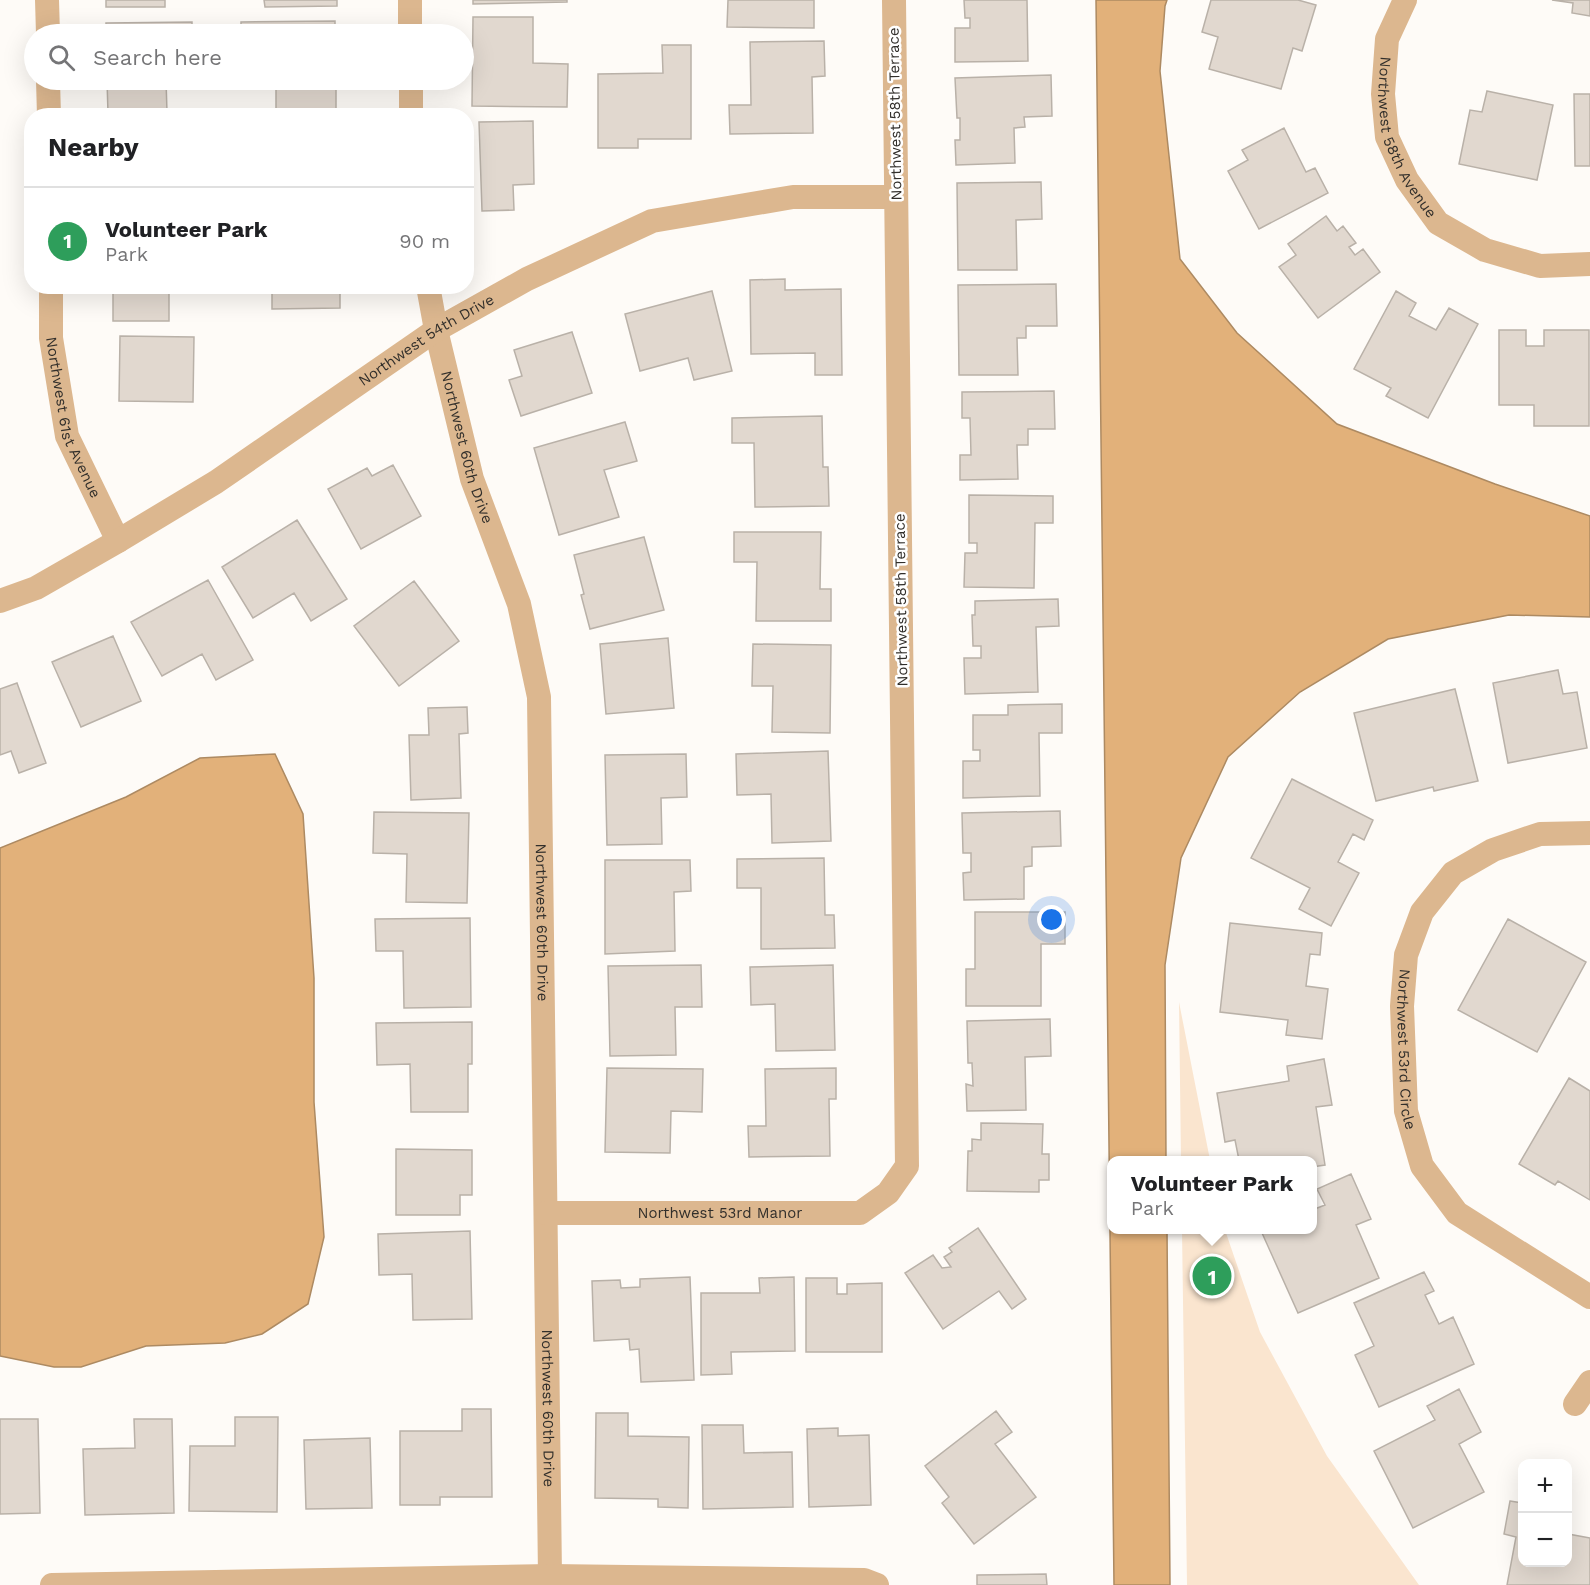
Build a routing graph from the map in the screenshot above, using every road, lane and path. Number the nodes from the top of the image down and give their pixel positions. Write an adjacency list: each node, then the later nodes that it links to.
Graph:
1 (47, 0): 5 (street)
2 (410, 0): 6 (street)
3 (894, 0): 11 (street, Northwest 58th Terrace)
4 (1405, 0): 12 (street, Northwest 58th Avenue)
5 (48, 24)
6 (410, 24)
7 (48, 90): 9 (street)
8 (411, 90): 10 (street)
9 (49, 108)
10 (411, 108)
11 (896, 198): 15 (street, Northwest 54th Drive); 19 (street, Northwest 58th Terrace)
12 (1590, 264)
13 (51, 294): 16 (street, Northwest 61st Avenue)
14 (429, 294): 15 (street, Northwest 60th Drive)
15 (436, 330): 16 (street, Northwest 54th Drive); 20 (street, Northwest 60th Drive)
16 (118, 541): 17 (street, Northwest 54th Drive)
17 (0, 601)
18 (1590, 834): 21 (street, Northwest 53rd Circle)
19 (888, 1193): 20 (street, Northwest 53rd Manor)
20 (546, 1213): 24 (street, Northwest 60th Drive)
21 (1590, 1297)
22 (1590, 1382): 23 (street)
23 (1575, 1404)
24 (550, 1576): 25 (street); 26 (street)
25 (52, 1585)
26 (877, 1585)

